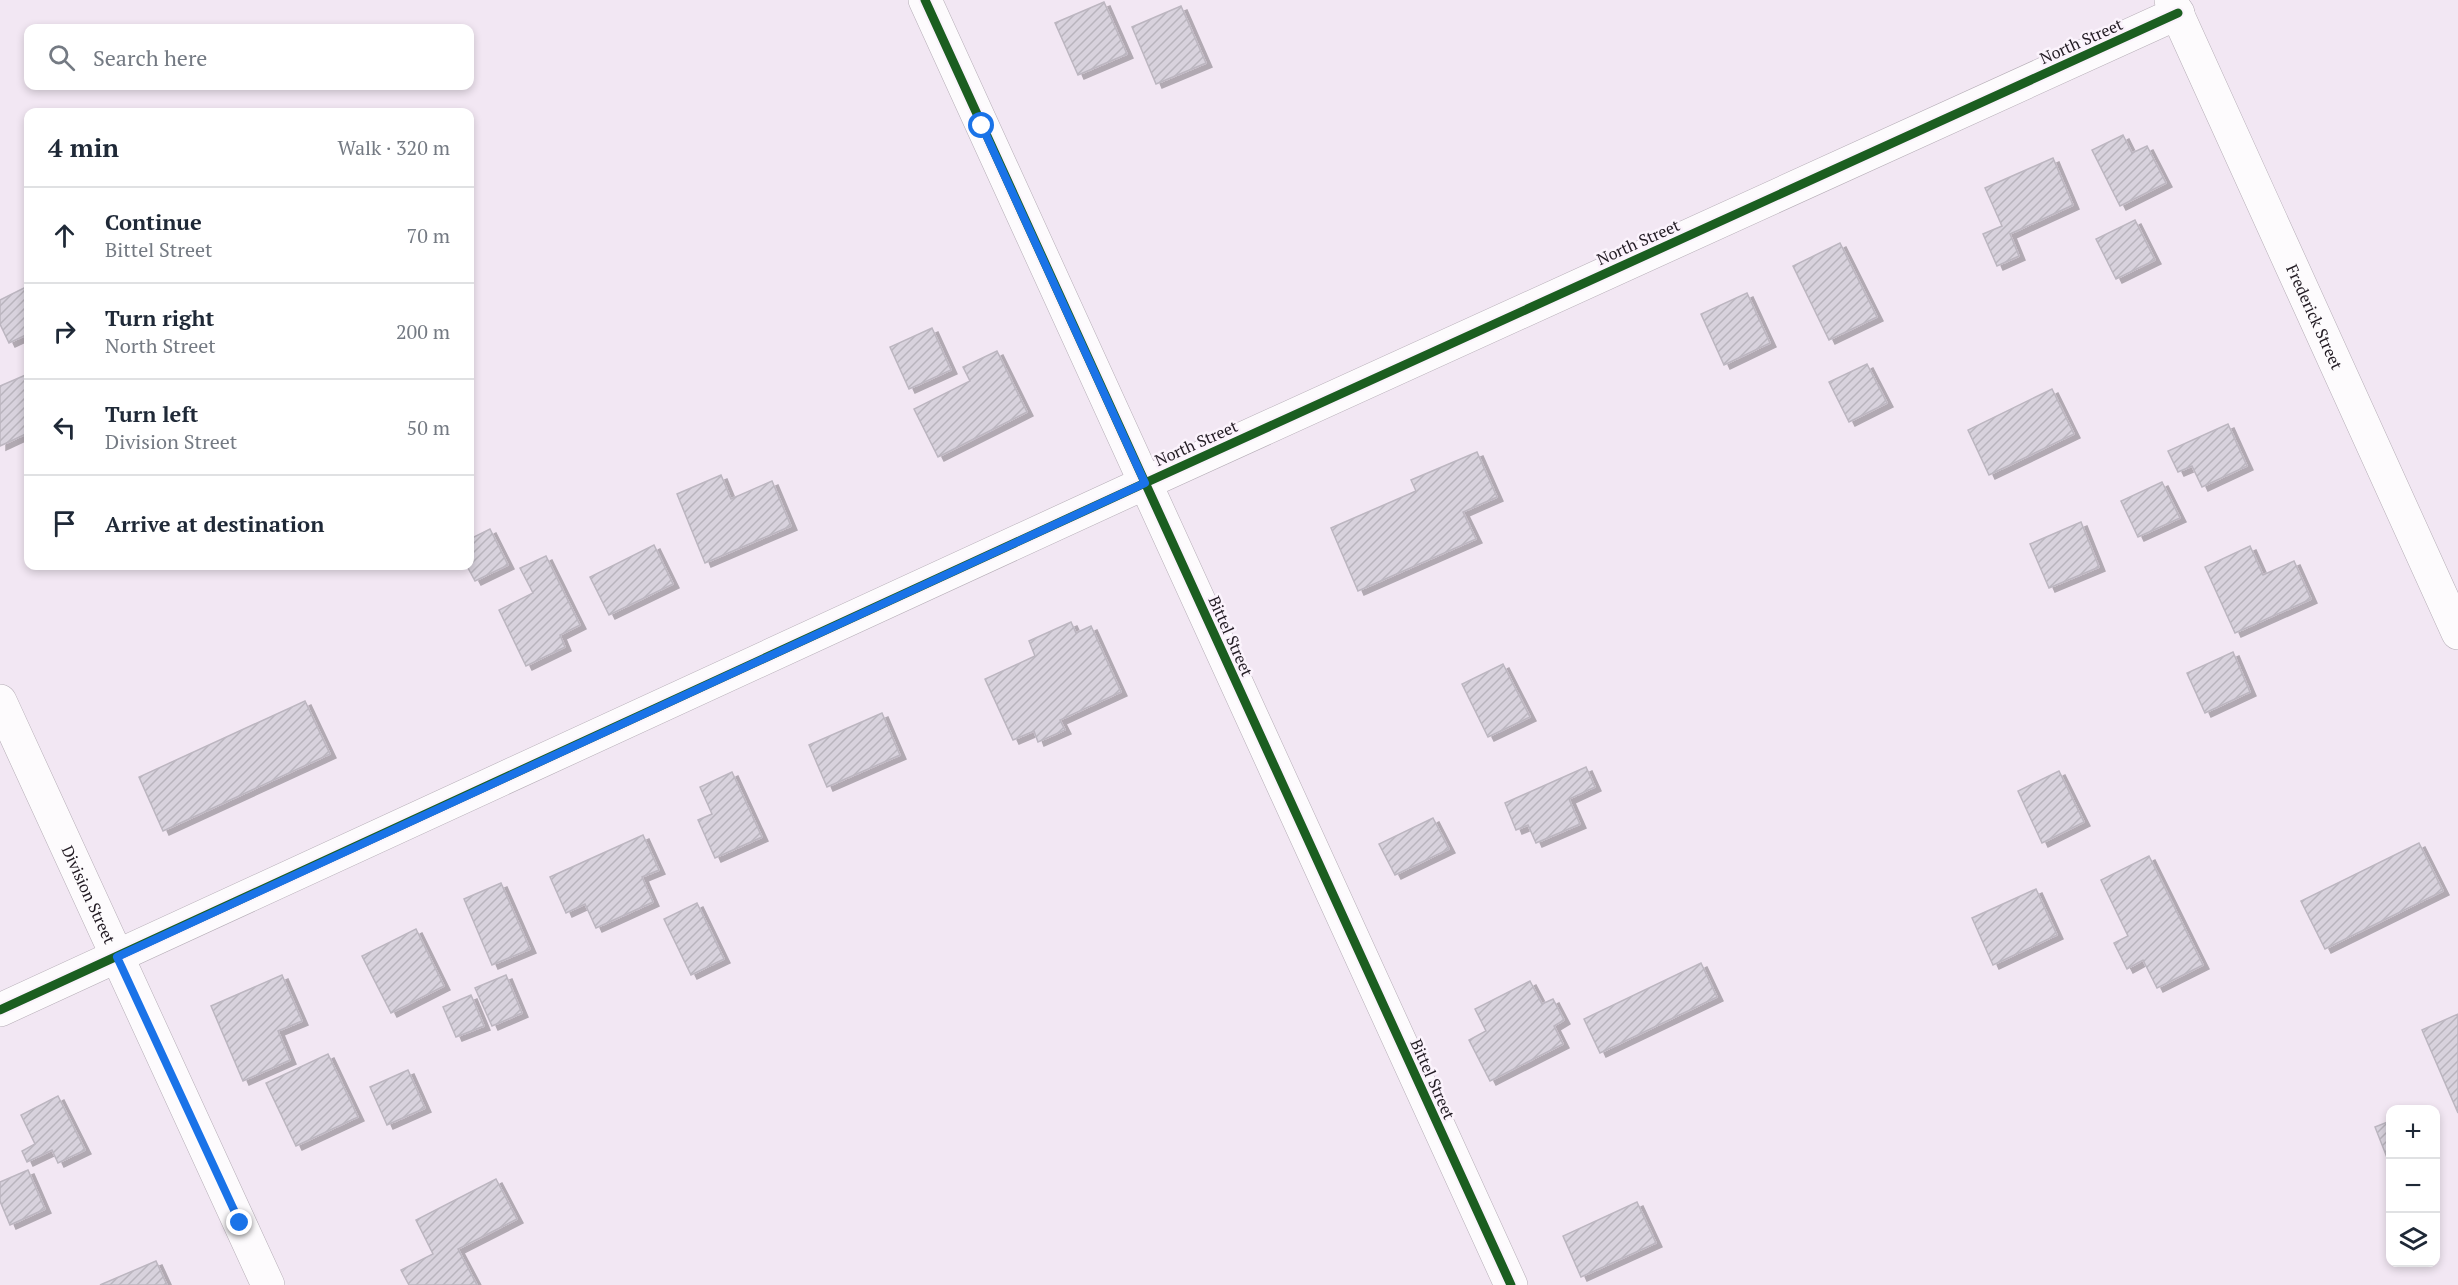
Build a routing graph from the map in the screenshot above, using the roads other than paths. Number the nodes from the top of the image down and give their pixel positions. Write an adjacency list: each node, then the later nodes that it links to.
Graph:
1 (925, 0): 3 (street, Bittel Street)
2 (2174, 7): 3 (street, North Street); 4 (street, Frederick Street)
3 (1145, 483): 6 (street, North Street); 9 (street, Bittel Street)
4 (2458, 633)
5 (0, 701): 6 (street, Division Street)
6 (117, 957): 7 (street, North Street); 8 (street, Division Street)
7 (0, 1010)
8 (268, 1285)
9 (1511, 1285)

